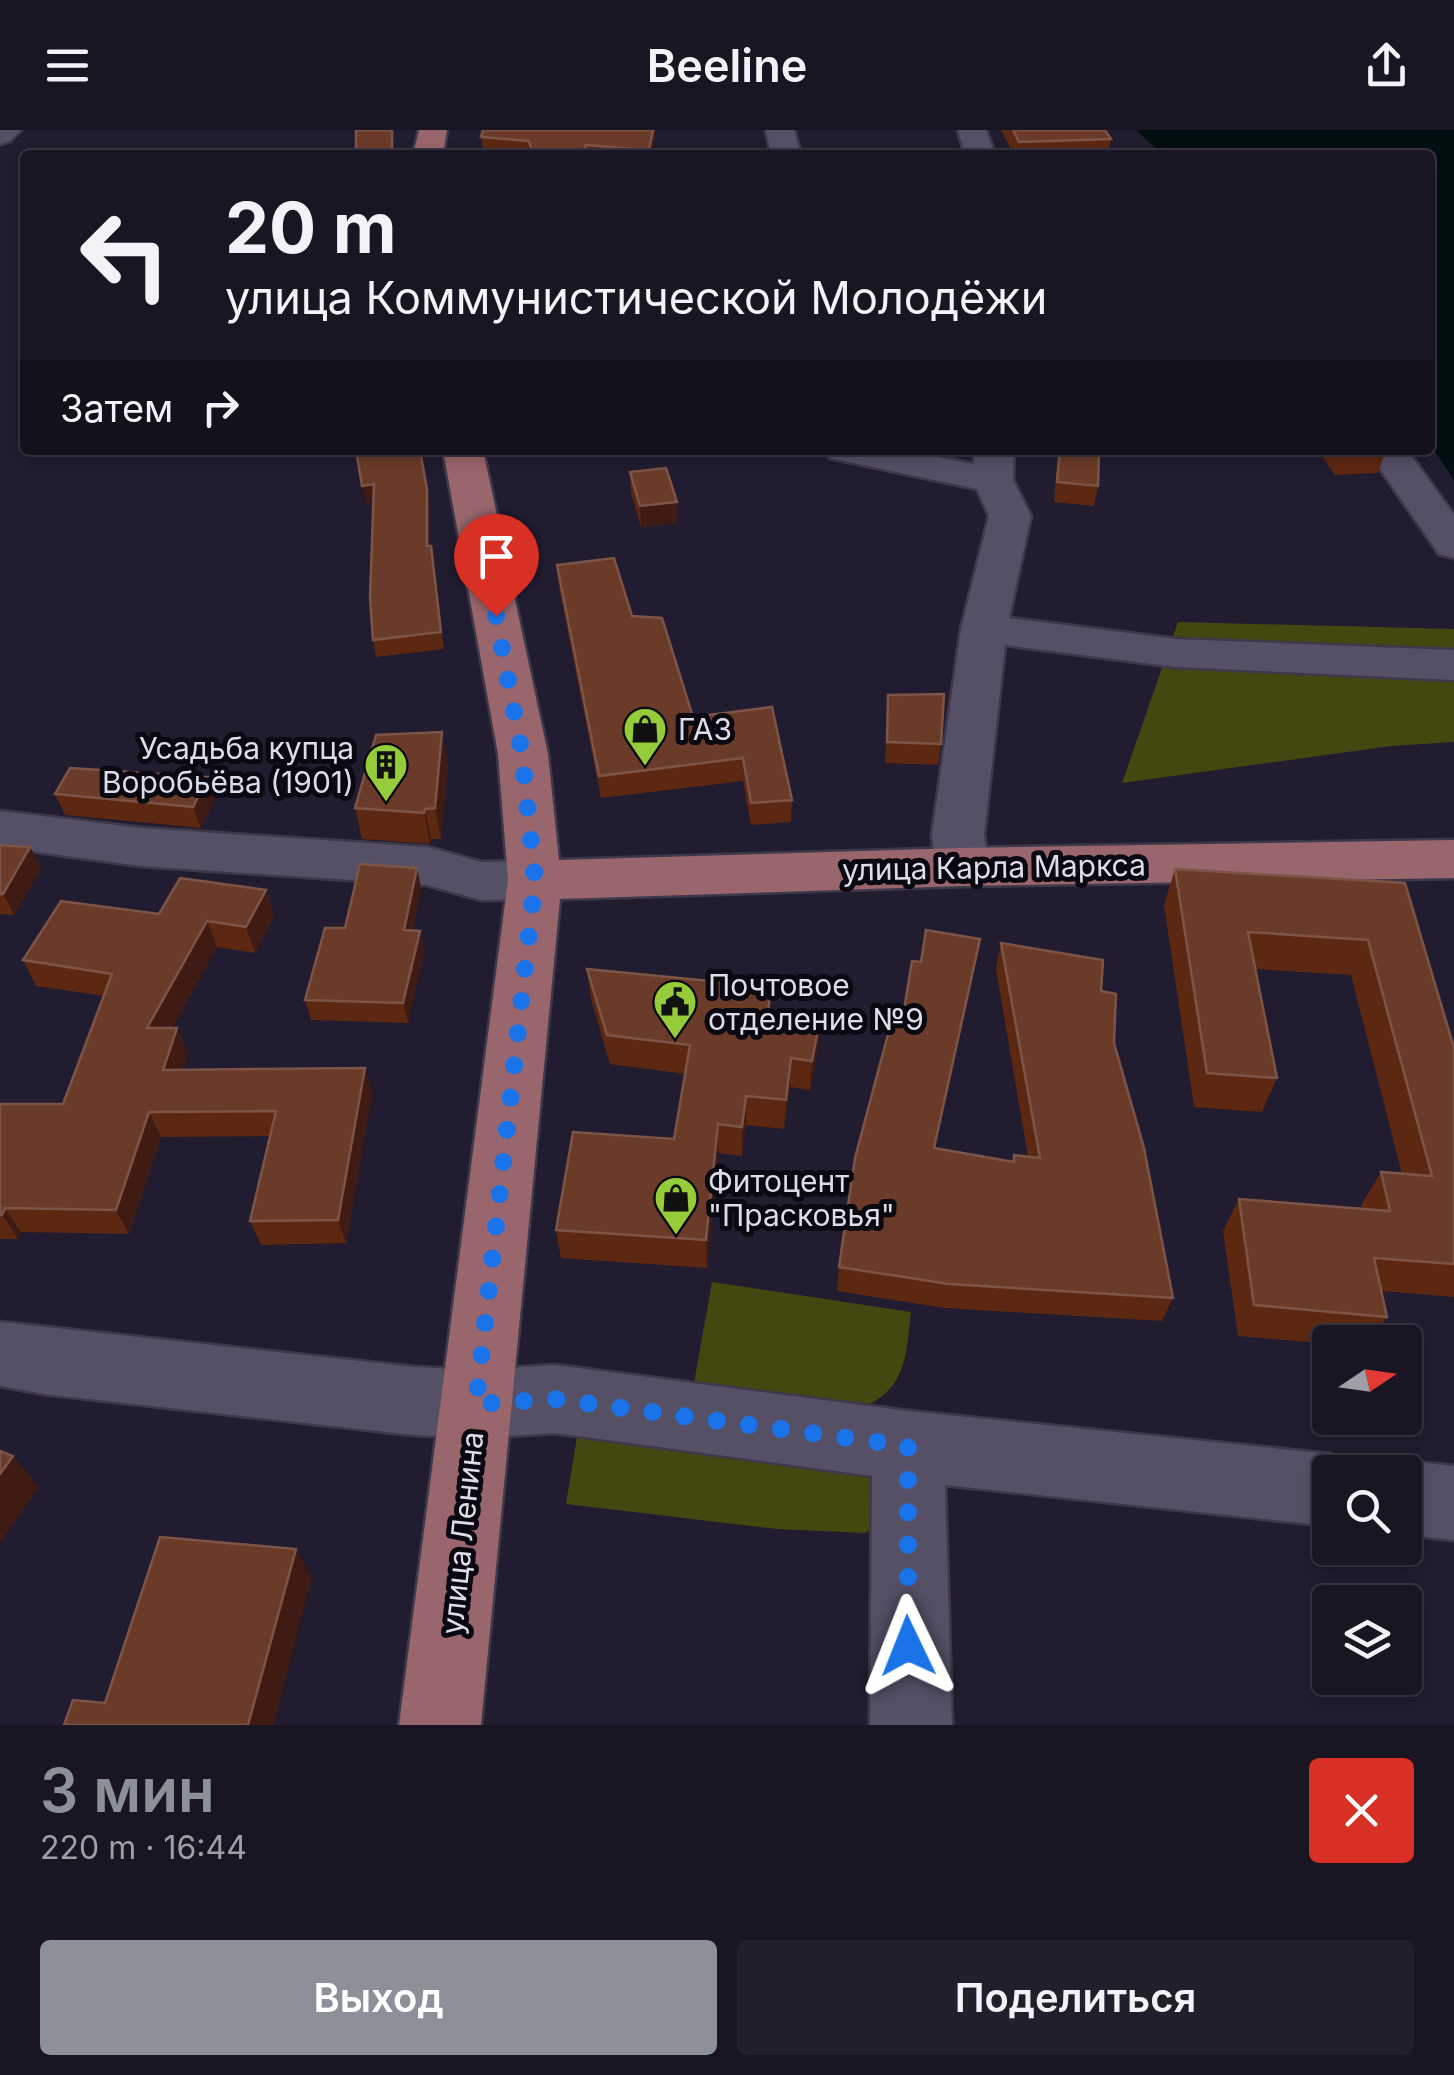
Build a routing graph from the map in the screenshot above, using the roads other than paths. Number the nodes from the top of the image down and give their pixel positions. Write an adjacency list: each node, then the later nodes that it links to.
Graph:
1 (7, 130): 2 (street)
2 (0, 135)
3 (465, 455): 13 (main road, улица Ленина)
4 (894, 455): 6 (street)
5 (1391, 455): 7 (street)
6 (994, 465): 8 (street)
7 (1454, 545)
8 (984, 629): 9 (street); 12 (street)
9 (1454, 665)
10 (0, 830): 13 (street)
11 (1454, 858): 12 (main road, улица Карла Маркса)
12 (962, 867): 13 (main road, улица Карла Маркса)
13 (535, 880): 15 (main road, улица Ленина)
14 (0, 1354): 15 (street)
15 (476, 1404): 16 (street); 20 (main road, улица Ленина)
16 (908, 1446): 17 (street); 21 (street)
17 (1312, 1488)
18 (1422, 1500): 19 (street)
19 (1454, 1503)
20 (440, 1725)
21 (911, 1725)

